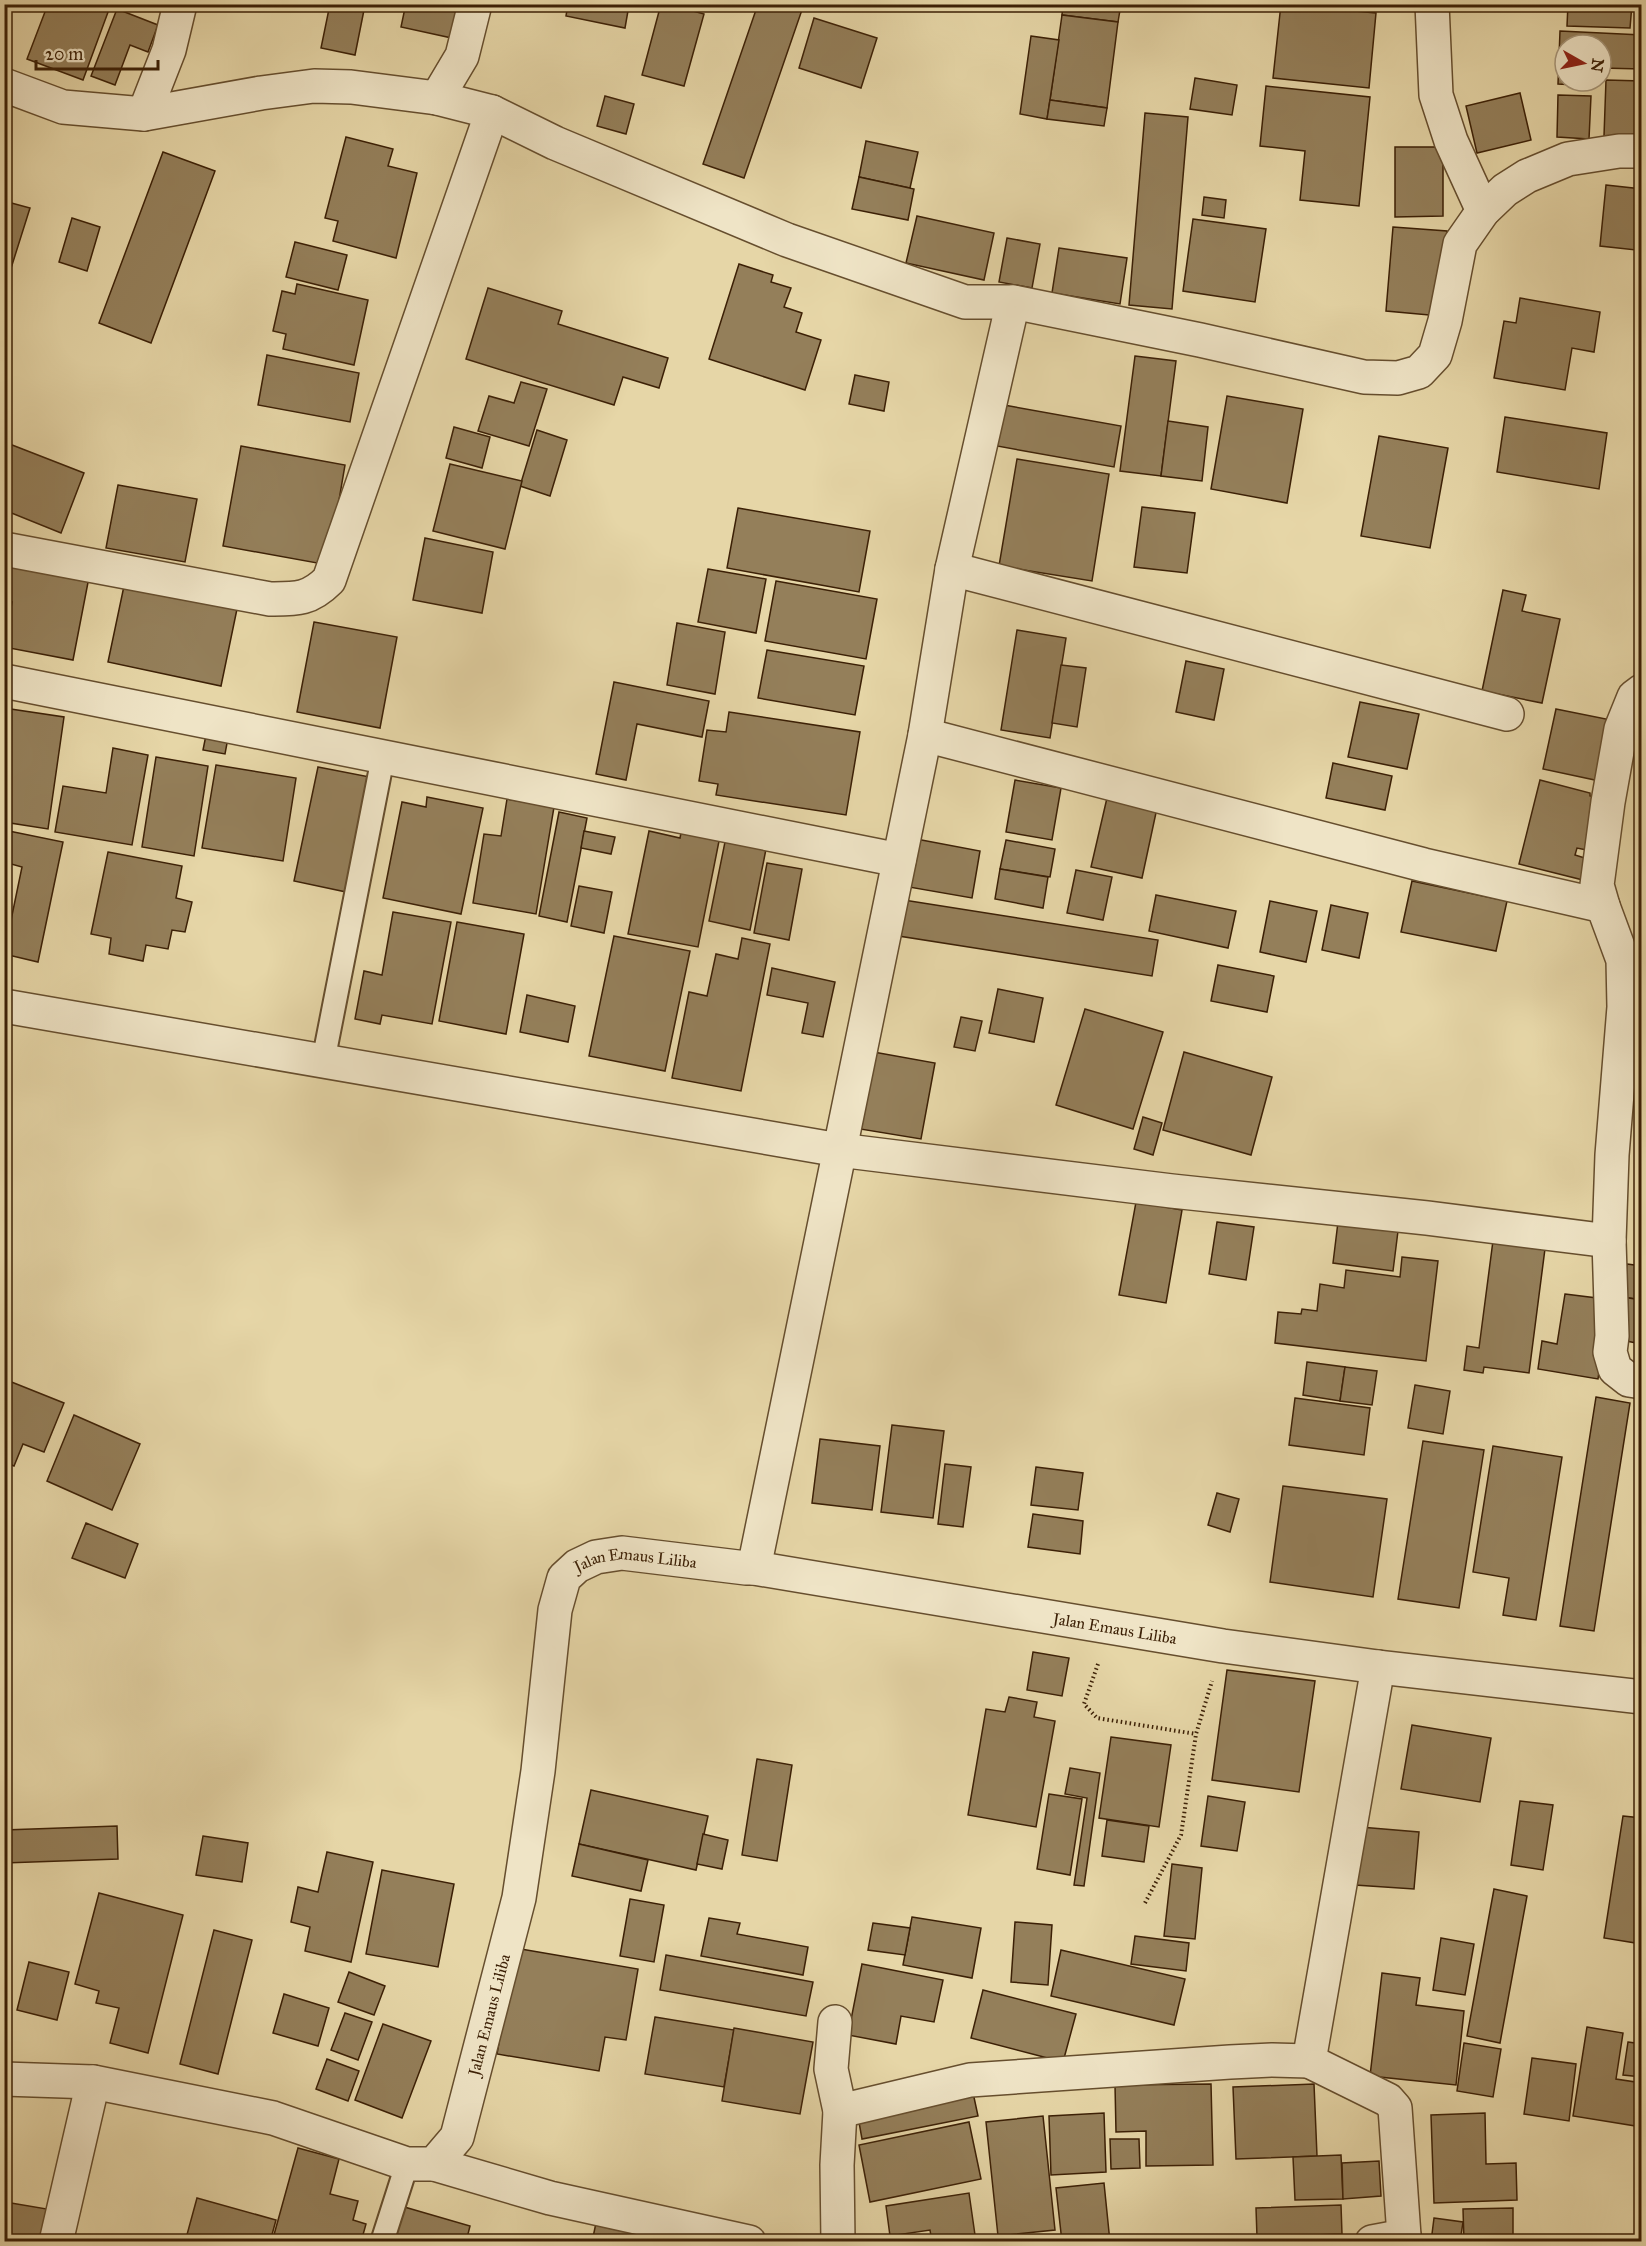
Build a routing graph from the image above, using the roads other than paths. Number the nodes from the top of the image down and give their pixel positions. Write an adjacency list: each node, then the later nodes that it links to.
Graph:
1 (180, 4): 7 (street)
2 (475, 4): 5 (street)
3 (1432, 4): 9 (street)
4 (4, 85): 7 (street)
5 (437, 98): 6 (street); 7 (street)
6 (492, 112): 10 (street); 11 (street)
7 (144, 114)
8 (1641, 151): 9 (street)
9 (1483, 210): 10 (street)
10 (1013, 302): 12 (street)
11 (4, 549)
12 (952, 569): 15 (street); 16 (street)
13 (4, 681): 17 (street)
14 (1641, 691): 19 (street)
15 (1507, 714)
16 (925, 735): 18 (street); 19 (street)
17 (383, 757): 18 (street); 21 (lane)
18 (899, 860): 22 (street)
19 (1603, 906): 23 (street)
20 (4, 1006): 21 (street)
21 (323, 1062): 22 (street)
22 (839, 1150): 23 (street); 25 (street)
23 (1609, 1241): 24 (street)
24 (1641, 1382)
25 (754, 1568): 26 (street, Jalan Emaus Liliba); 33 (street, Jalan Emaus Liliba)
26 (1378, 1667): 27 (street, Jalan Emaus Liliba); 29 (street)
27 (1641, 1696)
28 (835, 2022): 32 (street)
29 (1308, 2061): 32 (street); 34 (street)
30 (4, 2079): 31 (street)
31 (93, 2082): 33 (street); 35 (street)
32 (840, 2111): 38 (street)
33 (421, 2164): 36 (lane); 37 (street)
34 (1404, 2239): 39 (street)
35 (56, 2241)
36 (382, 2241)
37 (749, 2241)
38 (838, 2241)
39 (1372, 2241)

